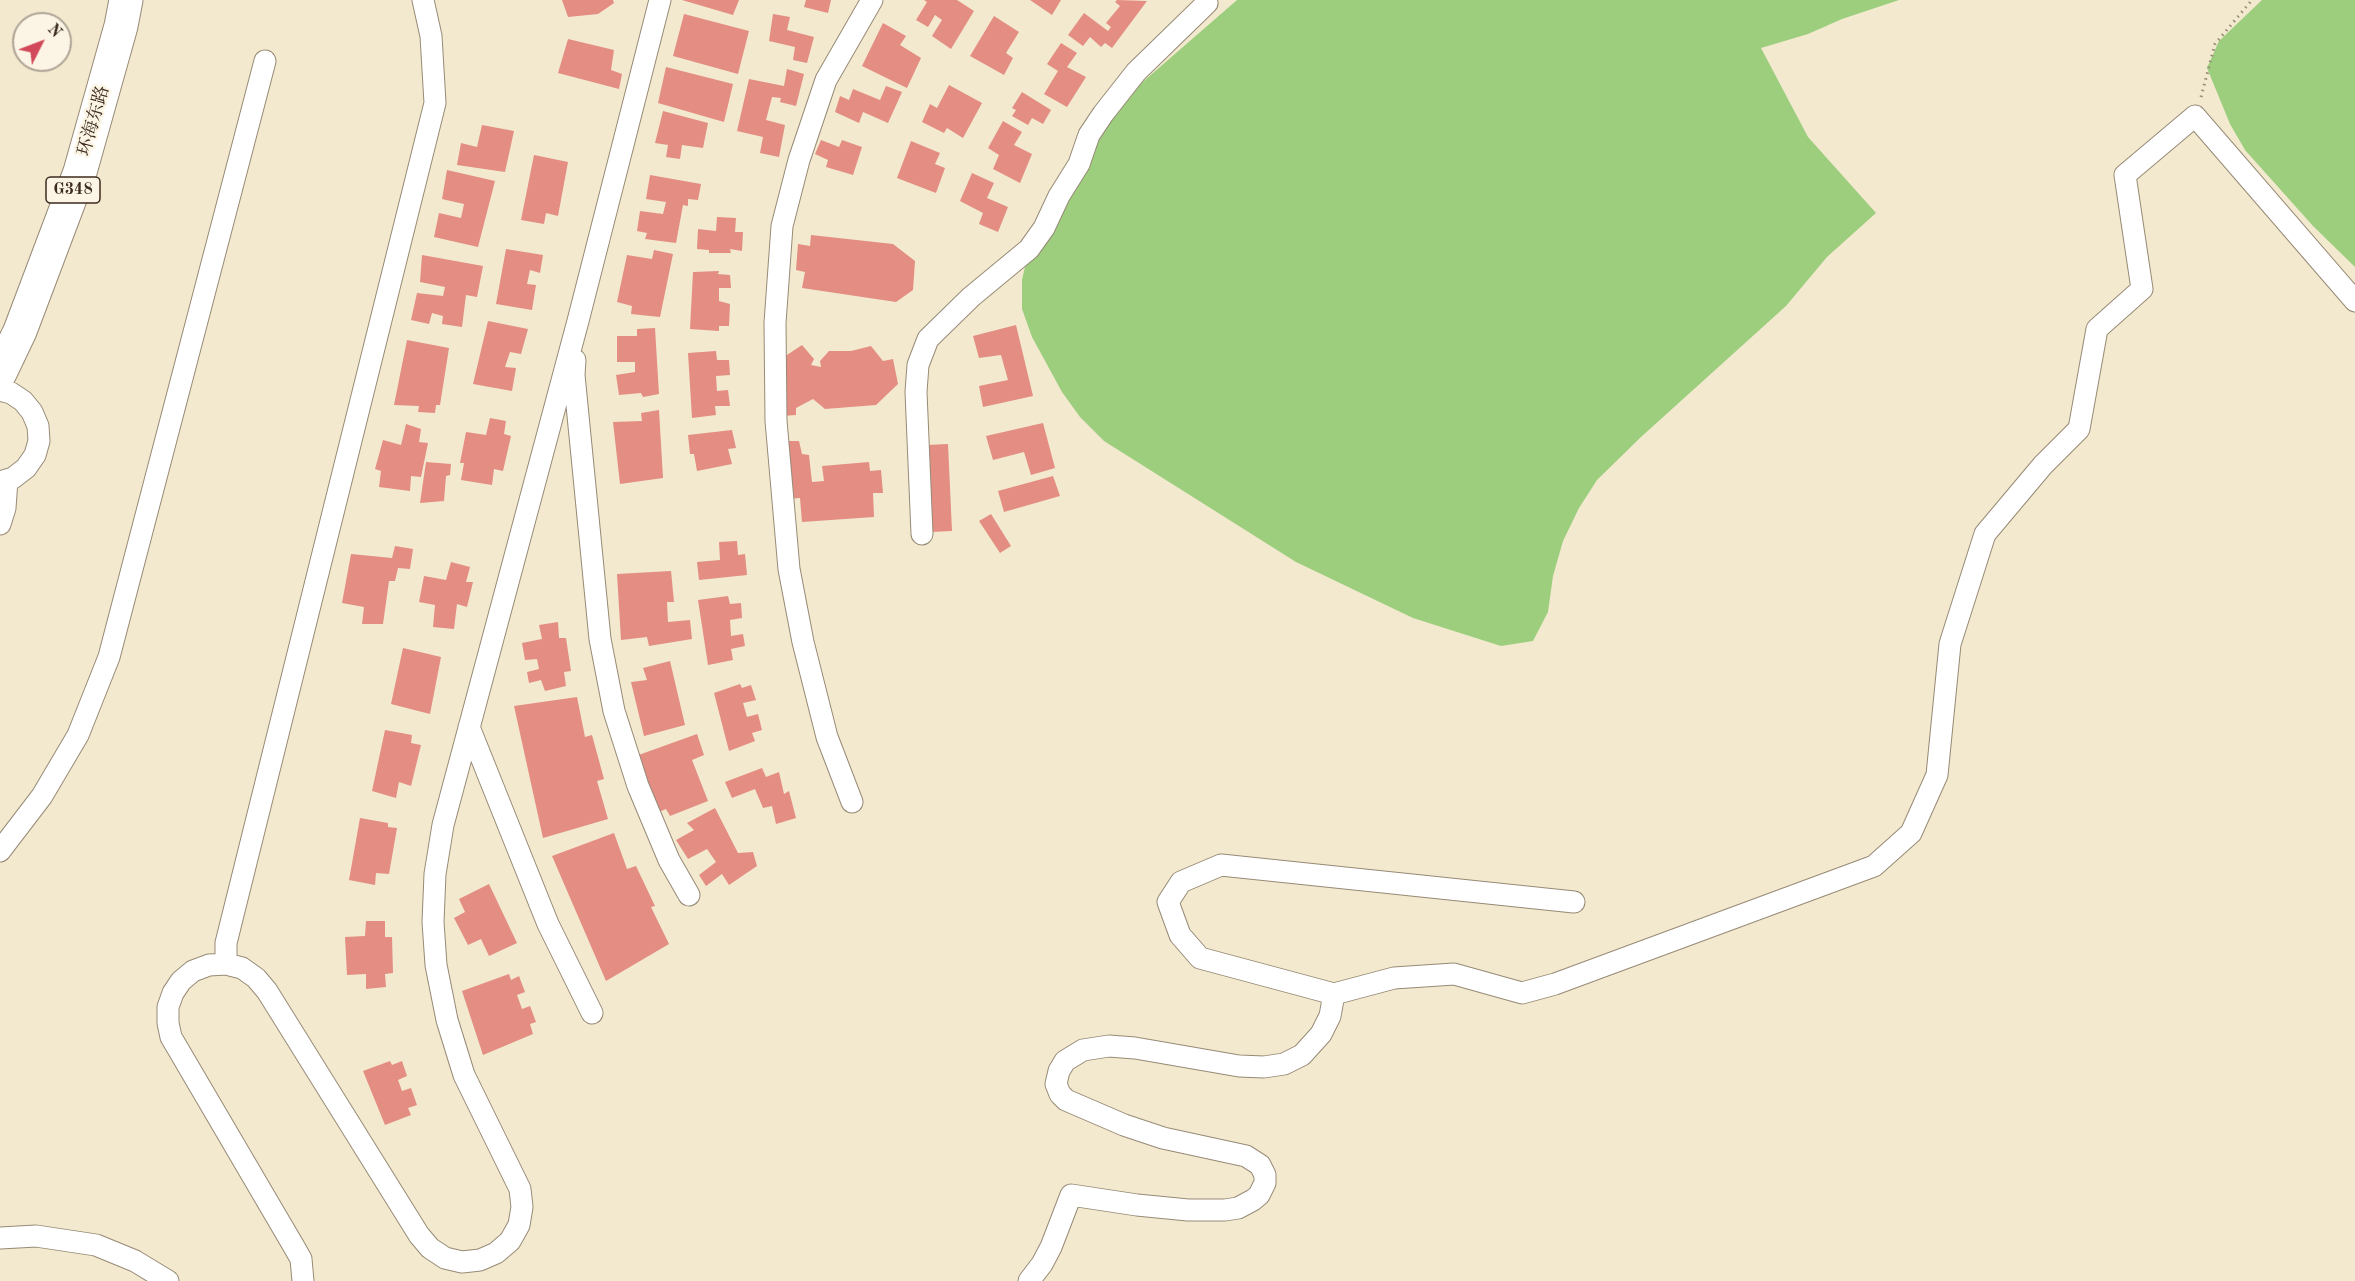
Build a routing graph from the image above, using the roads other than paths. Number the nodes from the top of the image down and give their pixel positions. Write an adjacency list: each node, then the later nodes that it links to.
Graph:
1 (126, 0): 10 (highway, 环海东路 / G348)
2 (423, 0): 20 (street)
3 (640, 0): 6 (street)
4 (872, 0): 16 (street)
5 (1206, 0): 14 (street)
6 (658, 8): 9 (street)
7 (265, 61): 17 (street)
8 (2355, 301): 21 (street)
9 (578, 321): 15 (street); 18 (street)
10 (0, 373)
11 (0, 390): 12 (street)
12 (3, 481): 13 (street)
13 (0, 524)
14 (922, 534)
15 (469, 727): 20 (street); 22 (street)
16 (852, 802)
17 (0, 851)
18 (689, 895)
19 (1574, 902): 21 (street)
20 (226, 964): 25 (street)
21 (1334, 994): 26 (street)
22 (592, 1013)
23 (0, 1238): 24 (street)
24 (168, 1281)
25 (303, 1281)
26 (1029, 1281)

